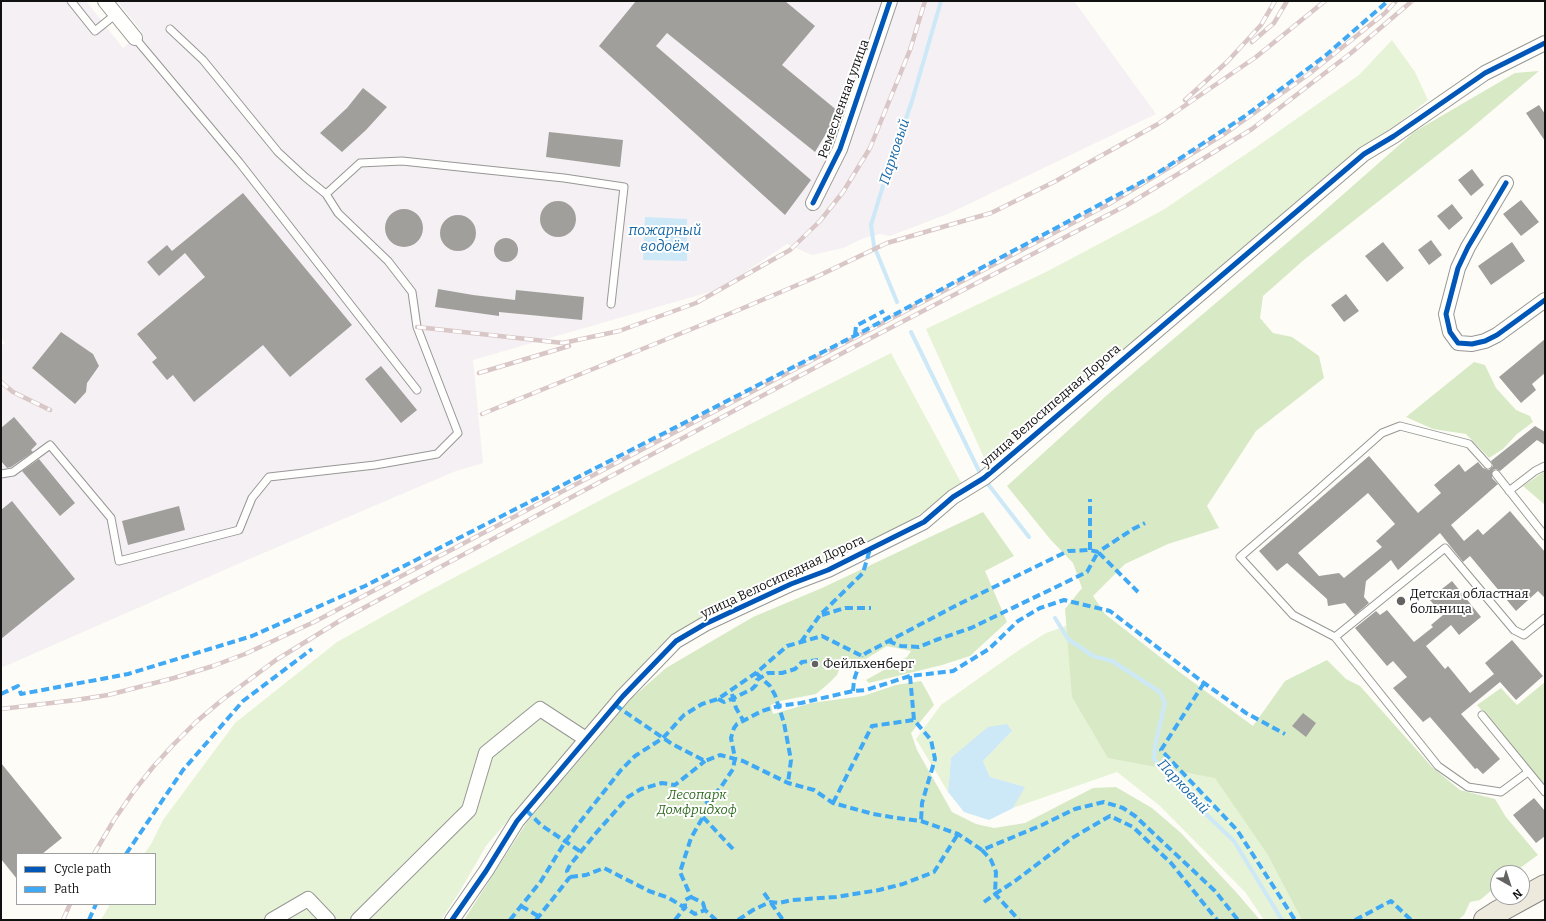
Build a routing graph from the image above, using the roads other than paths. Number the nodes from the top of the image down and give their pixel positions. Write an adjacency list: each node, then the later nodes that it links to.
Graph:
1 (71, 1): 4 (lane)
2 (105, 1): 4 (street)
3 (890, 1): 10 (street, Ремесленная улица)
4 (116, 14): 6 (street)
5 (170, 29): 9 (lane)
6 (135, 38): 13 (lane)
7 (1545, 43): 23 (street, улица Велосипедная Дорога)
8 (1506, 184): 11 (street)
9 (326, 194): 12 (lane); 16 (lane)
10 (813, 203)
11 (1545, 300)
12 (611, 304)
13 (417, 390)
14 (1488, 465): 21 (lane)
15 (1545, 466): 18 (lane)
16 (1, 474)
17 (1496, 474): 18 (lane)
18 (1509, 491): 19 (lane)
19 (1545, 536)
20 (1545, 618): 21 (lane)
21 (1334, 637): 24 (lane)
22 (1482, 715): 24 (lane)
23 (586, 739): 29 (street); 30 (street, улица Велосипедная Дорога)
24 (1528, 772): 25 (lane)
25 (1545, 792)
26 (1545, 886): 31 (main road)
27 (272, 920): 28 (street)
28 (328, 920)
29 (358, 920)
30 (452, 920)
31 (1485, 920)

